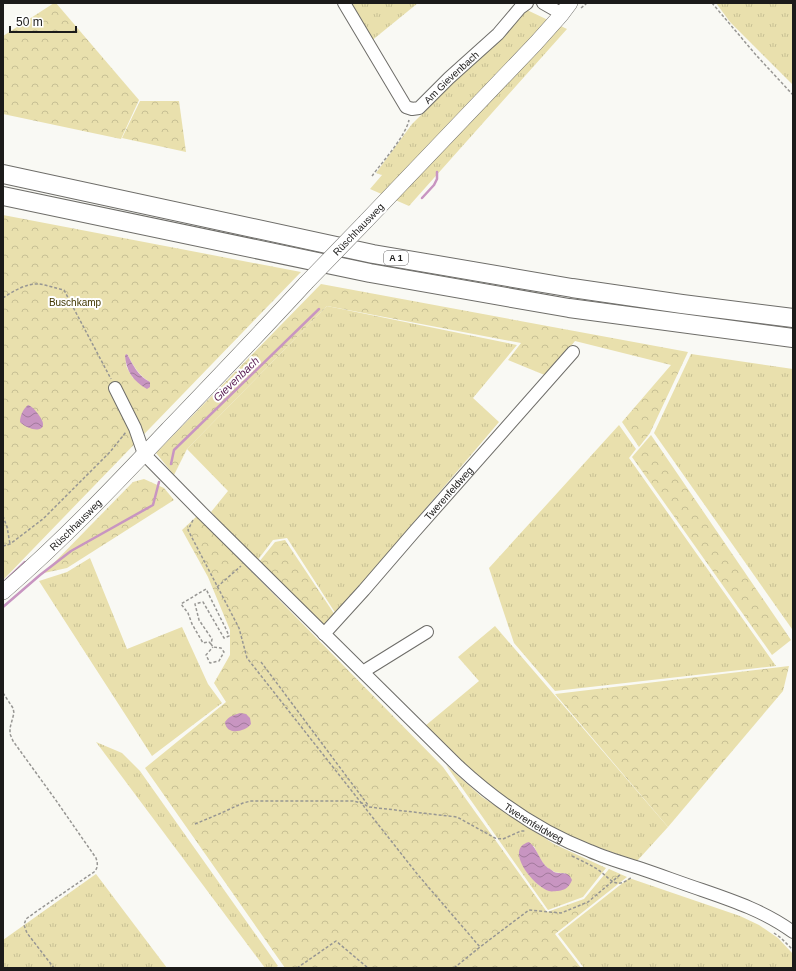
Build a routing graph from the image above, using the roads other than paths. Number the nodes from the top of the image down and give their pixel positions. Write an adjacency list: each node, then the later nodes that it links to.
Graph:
1 (344, 3): 2 (street, Am Gievenbach)
2 (528, 3)
3 (543, 3): 5 (street)
4 (570, 3): 5 (main road, Rüschhausweg)
5 (561, 15): 12 (main road, Rüschhausweg, bridge)
6 (3, 174): 8 (highway, A 1)
7 (3, 196): 9 (highway, A 1)
8 (793, 318)
9 (793, 338)
10 (573, 352): 15 (street, Twerenfeldweg)
11 (115, 388): 12 (street)
12 (144, 454): 13 (main road, Rüschhausweg); 15 (street, Twerenfeldweg)
13 (3, 592)
14 (427, 632): 16 (street)
15 (324, 634): 16 (street, Twerenfeldweg)
16 (364, 672): 17 (street, Twerenfeldweg)
17 (793, 932)

